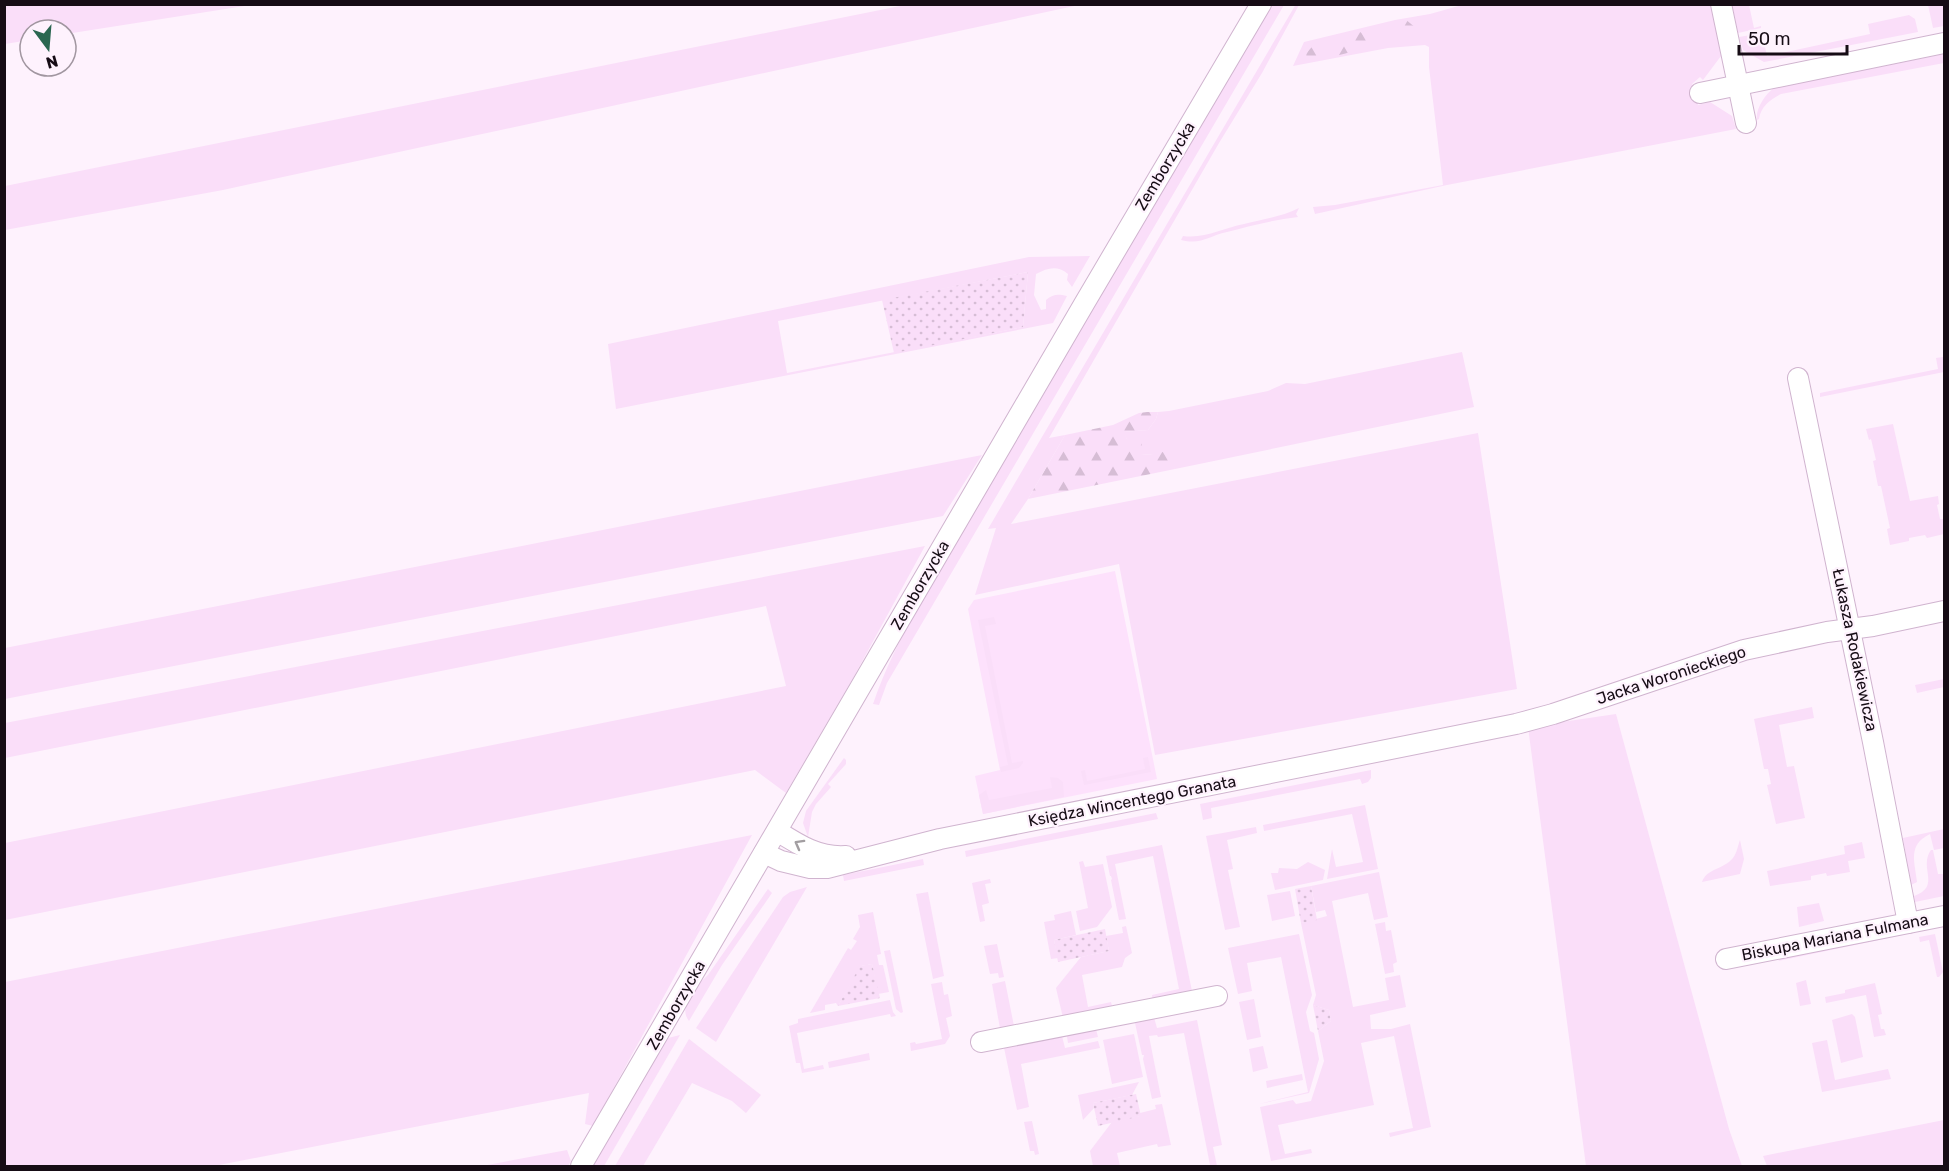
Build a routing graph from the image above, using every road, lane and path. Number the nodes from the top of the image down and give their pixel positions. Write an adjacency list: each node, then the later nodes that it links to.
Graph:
1 (1261, 4): 11 (street, Zemborzycka)
2 (1721, 4): 4 (street)
3 (1944, 43): 4 (street)
4 (1738, 84): 5 (street); 6 (street)
5 (1700, 93)
6 (1746, 123)
7 (1798, 378): 9 (street, Łukasza Rodakiewicza)
8 (1944, 611): 9 (street, Jacka Woronieckiego)
9 (1850, 629): 10 (street, Jacka Woronieckiego); 15 (street, Łukasza Rodakiewicza)
10 (1400, 748): 13 (street, Księdza Wincentego Granata)
11 (777, 831): 12 (street, Zemborzycka); 13 (street, Księdza Wincentego Granata, one-way to 11)
12 (764, 853): 13 (street, Księdza Wincentego Granata); 19 (street, Zemborzycka)
13 (864, 857)
14 (1944, 916): 15 (street, Biskupa Mariana Fulmana)
15 (1908, 923): 16 (street, Biskupa Mariana Fulmana)
16 (1725, 959)
17 (1217, 996): 18 (street)
18 (981, 1042)
19 (581, 1167)

